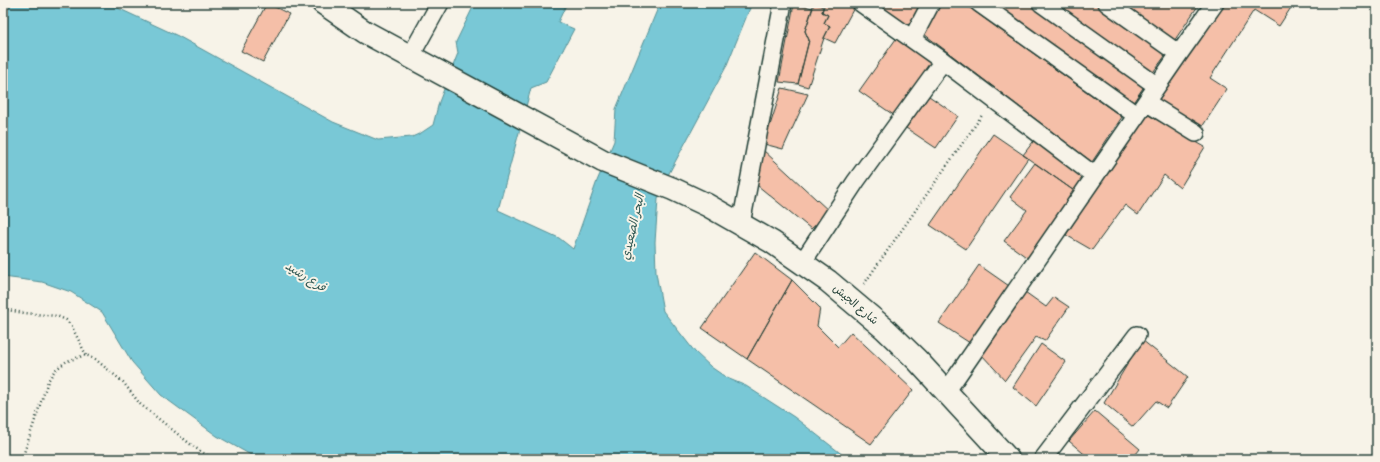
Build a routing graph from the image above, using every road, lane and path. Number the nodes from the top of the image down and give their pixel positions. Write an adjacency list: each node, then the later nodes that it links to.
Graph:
1 (323, 3): 12 (main road, شارع الجيش)
2 (440, 3): 12 (street)
3 (782, 3): 19 (street)
4 (861, 3): 10 (street)
5 (931, 3): 10 (street)
6 (979, 3): 16 (street)
7 (1041, 3): 14 (street)
8 (1108, 3): 11 (street)
9 (1215, 3): 11 (street)
10 (912, 39): 13 (street)
11 (1179, 54): 14 (street)
12 (418, 61): 19 (main road, شارع الجيش)
13 (943, 61): 15 (street); 20 (street)
14 (1157, 86): 16 (street)
15 (993, 99): 18 (street); 21 (path)
16 (1141, 109): 17 (street); 18 (street)
17 (1196, 134)
18 (1095, 176): 25 (street)
19 (741, 224): 20 (main road, شارع الجيش)
20 (802, 263): 21 (main road, شارع الجيش)
21 (853, 301): 25 (main road, شارع الجيش)
22 (3, 309): 24 (path)
23 (1137, 335): 29 (street)
24 (86, 355): 26 (path); 27 (path)
25 (946, 392): 28 (main road, شارع الجيش)
26 (22, 459)
27 (213, 459)
28 (1008, 459)
29 (1043, 459)

